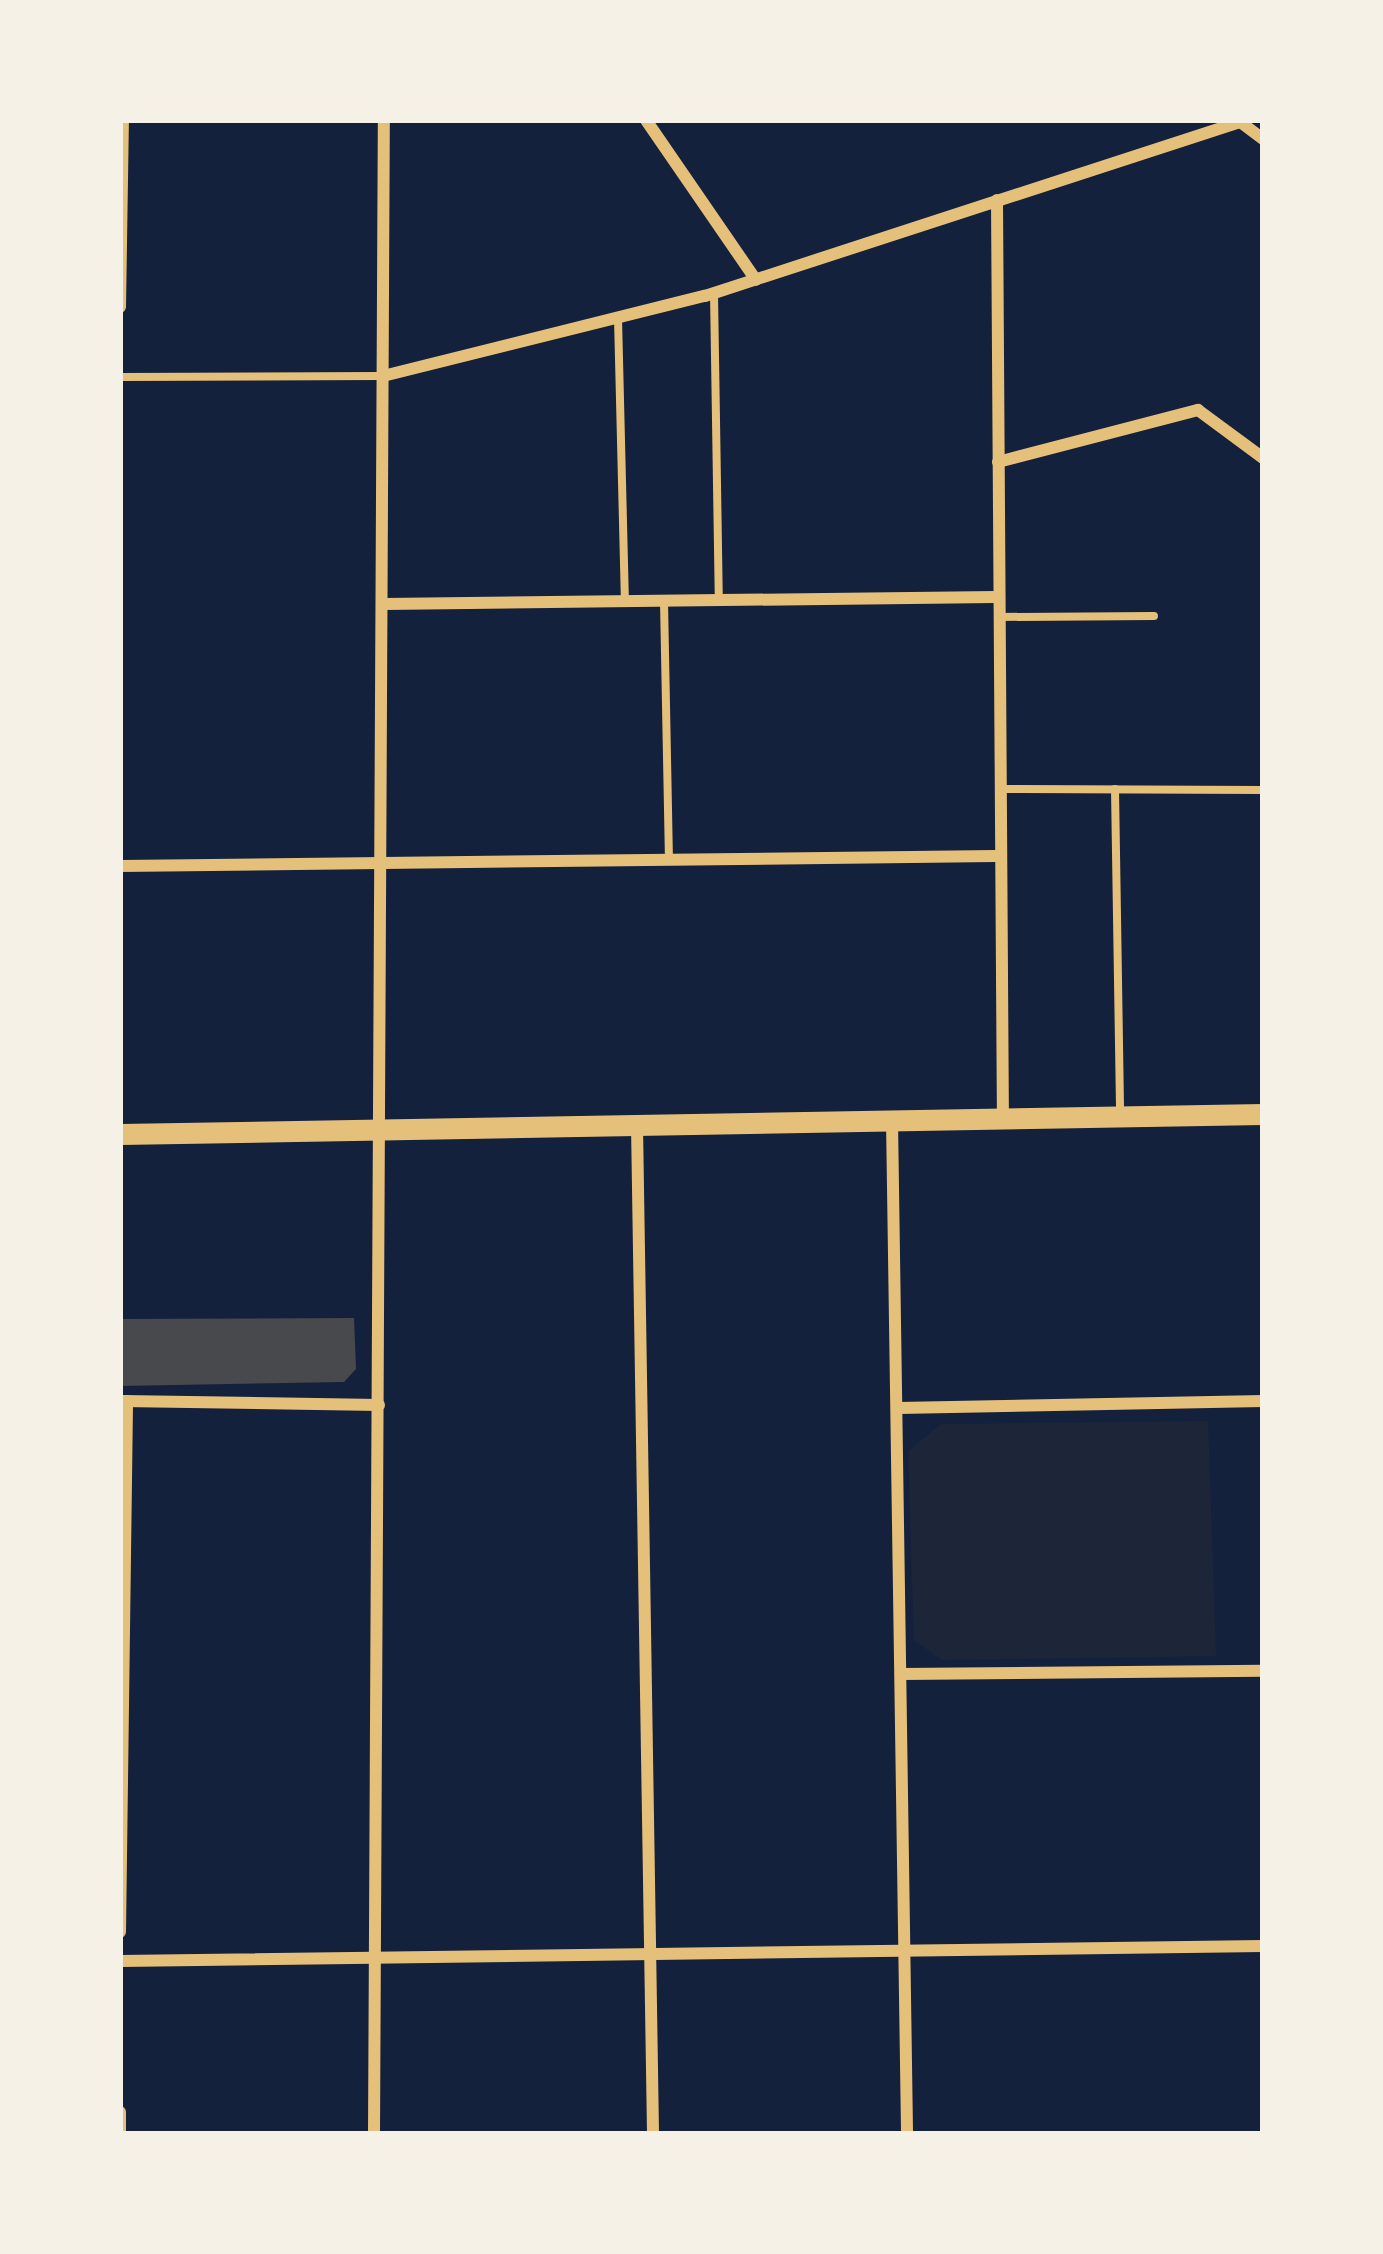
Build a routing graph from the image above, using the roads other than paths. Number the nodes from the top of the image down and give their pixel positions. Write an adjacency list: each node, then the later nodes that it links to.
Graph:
1 (123, 120): 9 (street)
2 (385, 120): 11 (street)
3 (646, 120): 7 (street)
4 (1245, 122): 5 (street); 6 (street)
5 (1263, 139)
6 (997, 200): 7 (street); 14 (street)
7 (756, 280): 8 (street)
8 (714, 293): 10 (street); 16 (lane)
9 (120, 308)
10 (618, 318): 11 (street); 17 (lane)
11 (383, 376): 12 (lane); 19 (street)
12 (120, 377)
13 (1263, 458): 14 (street)
14 (998, 462): 15 (street)
15 (996, 597): 16 (street); 20 (street)
16 (719, 600): 18 (street)
17 (625, 601): 18 (street); 19 (street)
18 (664, 601): 26 (lane)
19 (384, 604): 27 (street)
20 (996, 616): 21 (lane); 22 (street)
21 (1154, 616)
22 (996, 788): 23 (lane); 25 (street)
23 (1115, 790): 24 (lane); 30 (lane)
24 (1263, 790)
25 (996, 856): 26 (street); 31 (street)
26 (669, 860): 27 (street)
27 (382, 863): 28 (street); 34 (street)
28 (120, 866)
29 (1263, 1114): 30 (street)
30 (1120, 1116): 31 (street)
31 (1004, 1119): 32 (street)
32 (892, 1120): 33 (street); 39 (street)
33 (637, 1125): 34 (street); 45 (street)
34 (381, 1127): 35 (street); 38 (street)
35 (120, 1134)
36 (123, 1401): 38 (street); 42 (street)
37 (1263, 1401): 39 (street)
38 (379, 1405): 46 (street)
39 (898, 1408): 41 (street)
40 (1263, 1671): 41 (street)
41 (901, 1674): 44 (street)
42 (120, 1932)
43 (1263, 1946): 44 (street)
44 (899, 1949): 45 (street); 52 (street)
45 (652, 1952): 46 (street); 51 (street)
46 (373, 1958): 47 (street); 50 (street)
47 (120, 1961)
48 (120, 2112): 49 (street)
49 (120, 2134)
50 (374, 2134)
51 (653, 2134)
52 (907, 2134)

